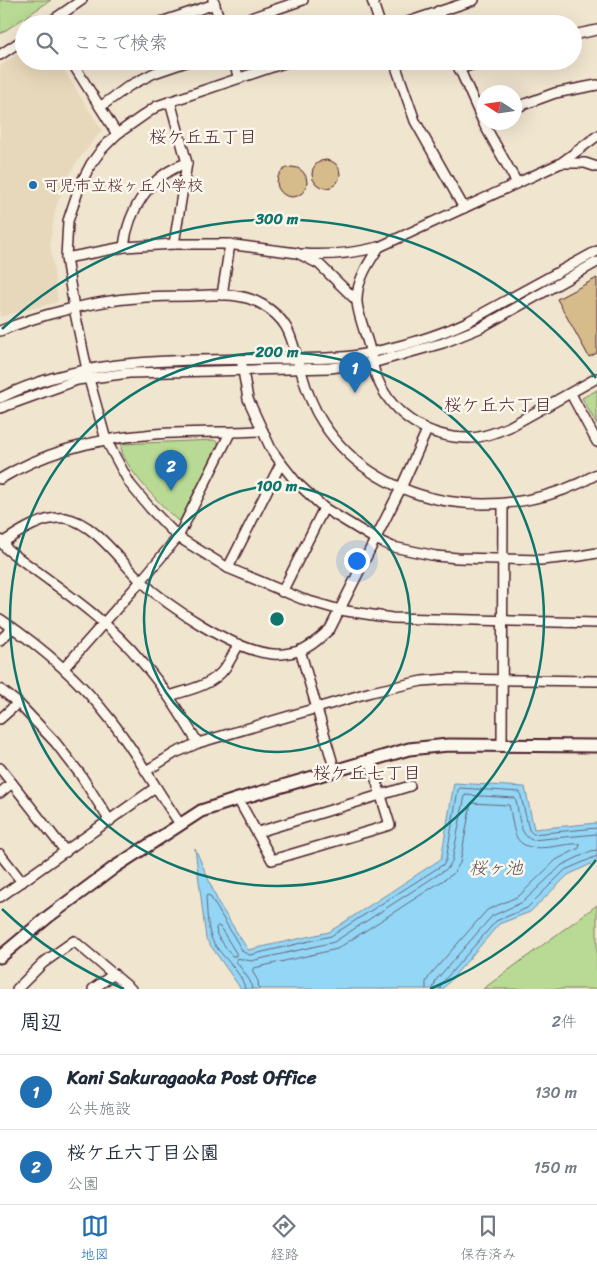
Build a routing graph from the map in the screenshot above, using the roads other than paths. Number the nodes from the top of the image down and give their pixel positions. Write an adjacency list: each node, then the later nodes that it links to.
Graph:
1 (82, 0): 7 (street)
2 (303, 0): 10 (street)
3 (372, 0): 11 (street)
4 (474, 0): 6 (street)
5 (214, 2): 8 (street); 9 (street)
6 (438, 11): 12 (street); 13 (street)
7 (60, 15)
8 (179, 15)
9 (218, 15)
10 (259, 15)
11 (377, 15)
12 (427, 15)
13 (439, 15)
14 (597, 30): 15 (street)
15 (582, 33)
16 (15, 46): 17 (street)
17 (0, 55)
18 (80, 70): 29 (street)
19 (163, 70): 29 (street)
20 (236, 70): 24 (street)
21 (263, 70): 24 (street)
22 (397, 70): 37 (street)
23 (460, 70): 27 (street)
24 (239, 78): 26 (street)
25 (597, 85): 28 (street)
26 (170, 101): 31 (street); 33 (street)
27 (477, 104)
28 (522, 105)
29 (100, 106): 31 (street)
30 (490, 130): 36 (street)
31 (117, 134): 44 (street)
32 (597, 136): 34 (street)
33 (187, 163): 38 (street); 40 (street)
34 (561, 163): 35 (street); 36 (street)
35 (597, 167)
36 (517, 183): 37 (street)
37 (464, 208): 41 (street)
38 (174, 244): 39 (street); 40 (street)
39 (230, 244): 43 (street); 46 (street)
40 (124, 247): 44 (street)
41 (379, 247): 43 (street); 47 (street)
42 (597, 251): 50 (street)
43 (298, 254): 47 (street)
44 (66, 258): 48 (street)
45 (597, 262): 53 (street)
46 (222, 295): 48 (street); 51 (street)
47 (356, 300): 50 (street)
48 (74, 308): 49 (street); 54 (street)
49 (0, 331)
50 (371, 352): 51 (street); 53 (street)
51 (298, 358): 52 (street); 55 (street)
52 (242, 360): 54 (street); 56 (street)
53 (373, 363): 55 (street); 62 (street)
54 (88, 369): 58 (street); 60 (street)
55 (300, 369): 56 (street); 70 (street)
56 (243, 370): 58 (street); 63 (street)
57 (597, 378): 59 (street)
58 (89, 379): 61 (street); 65 (street)
59 (571, 394): 62 (street); 66 (street)
60 (0, 398)
61 (0, 408)
62 (428, 430): 70 (street)
63 (263, 431): 64 (street); 67 (street)
64 (230, 433): 65 (street); 73 (street)
65 (106, 440): 69 (street); 73 (street)
66 (597, 442)
67 (281, 463): 72 (street); 78 (street)
68 (597, 474): 71 (street)
69 (0, 479)
70 (400, 488): 71 (street); 74 (street)
71 (503, 504): 77 (street)
72 (324, 508): 74 (street); 80 (street)
73 (178, 537): 78 (street); 79 (street)
74 (375, 539): 77 (street); 81 (street)
75 (1, 541): 79 (street); 84 (street)
76 (597, 553): 77 (street)
77 (503, 559): 83 (street)
78 (228, 568): 80 (street)
79 (141, 581): 84 (street); 88 (street)
80 (282, 592): 81 (street)
81 (340, 610): 83 (street); 89 (street)
82 (0, 619): 86 (street)
83 (502, 620): 85 (street); 91 (street)
84 (103, 623): 90 (street); 94 (street)
85 (597, 623)
86 (13, 628): 87 (street); 90 (street)
87 (0, 640)
88 (239, 644): 89 (street); 94 (street)
89 (300, 650): 96 (street)
90 (64, 668): 103 (street)
91 (502, 680): 92 (street); 96 (street); 99 (street)
92 (597, 681)
93 (0, 689): 95 (street)
94 (169, 696): 98 (street)
95 (18, 704): 97 (street); 111 (street)
96 (317, 709): 98 (street); 104 (street)
97 (0, 719)
98 (198, 743): 103 (street)
99 (502, 744): 100 (street); 101 (street)
100 (597, 746)
101 (370, 760): 104 (street); 109 (street)
102 (0, 768): 105 (street)
103 (146, 770): 107 (street)
104 (335, 771): 110 (street)
105 (12, 783): 108 (street); 114 (street)
106 (410, 786): 109 (street)
107 (155, 788): 111 (street); 112 (street)
108 (0, 793)
109 (382, 794): 113 (street); 113 (street)
110 (238, 799): 112 (street); 113 (street)
111 (110, 821): 114 (street)
112 (180, 824): 118 (street)
113 (258, 832)
114 (66, 852): 116 (street)
115 (0, 854): 116 (street)
116 (22, 882): 117 (street)
117 (0, 897)
118 (0, 957)
119 (114, 974): 120 (street); 121 (street); 122 (street)
120 (18, 989)
121 (94, 989)
122 (131, 989)

